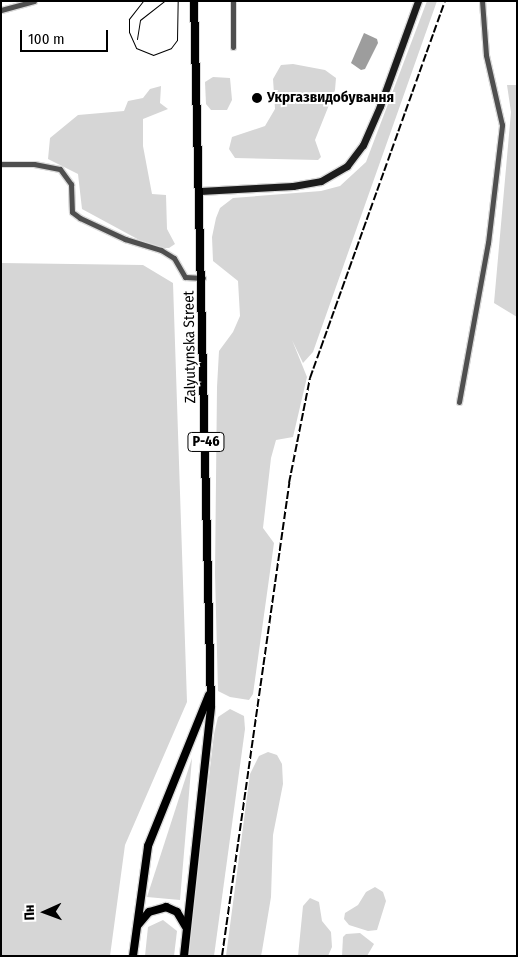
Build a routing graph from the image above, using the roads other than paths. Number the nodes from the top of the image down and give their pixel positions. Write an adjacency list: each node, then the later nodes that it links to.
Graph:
1 (34, 1): 6 (street)
2 (194, 1): 9 (main road, Zalyutynska Street / Р-46)
3 (233, 1): 7 (street)
4 (418, 1): 9 (main road)
5 (482, 1): 11 (street)
6 (1, 10)
7 (233, 47)
8 (1, 164): 10 (street)
9 (200, 191): 10 (main road, Zalyutynska Street / Р-46)
10 (203, 278): 12 (main road, Zalyutynska Street / Р-46)
11 (459, 402)
12 (210, 693): 13 (main road, Р-46); 14 (main road, Р-46)
13 (135, 931): 14 (main road); 15 (main road, Р-46)
14 (187, 934): 16 (main road, Р-46)
15 (133, 956)
16 (184, 956)

